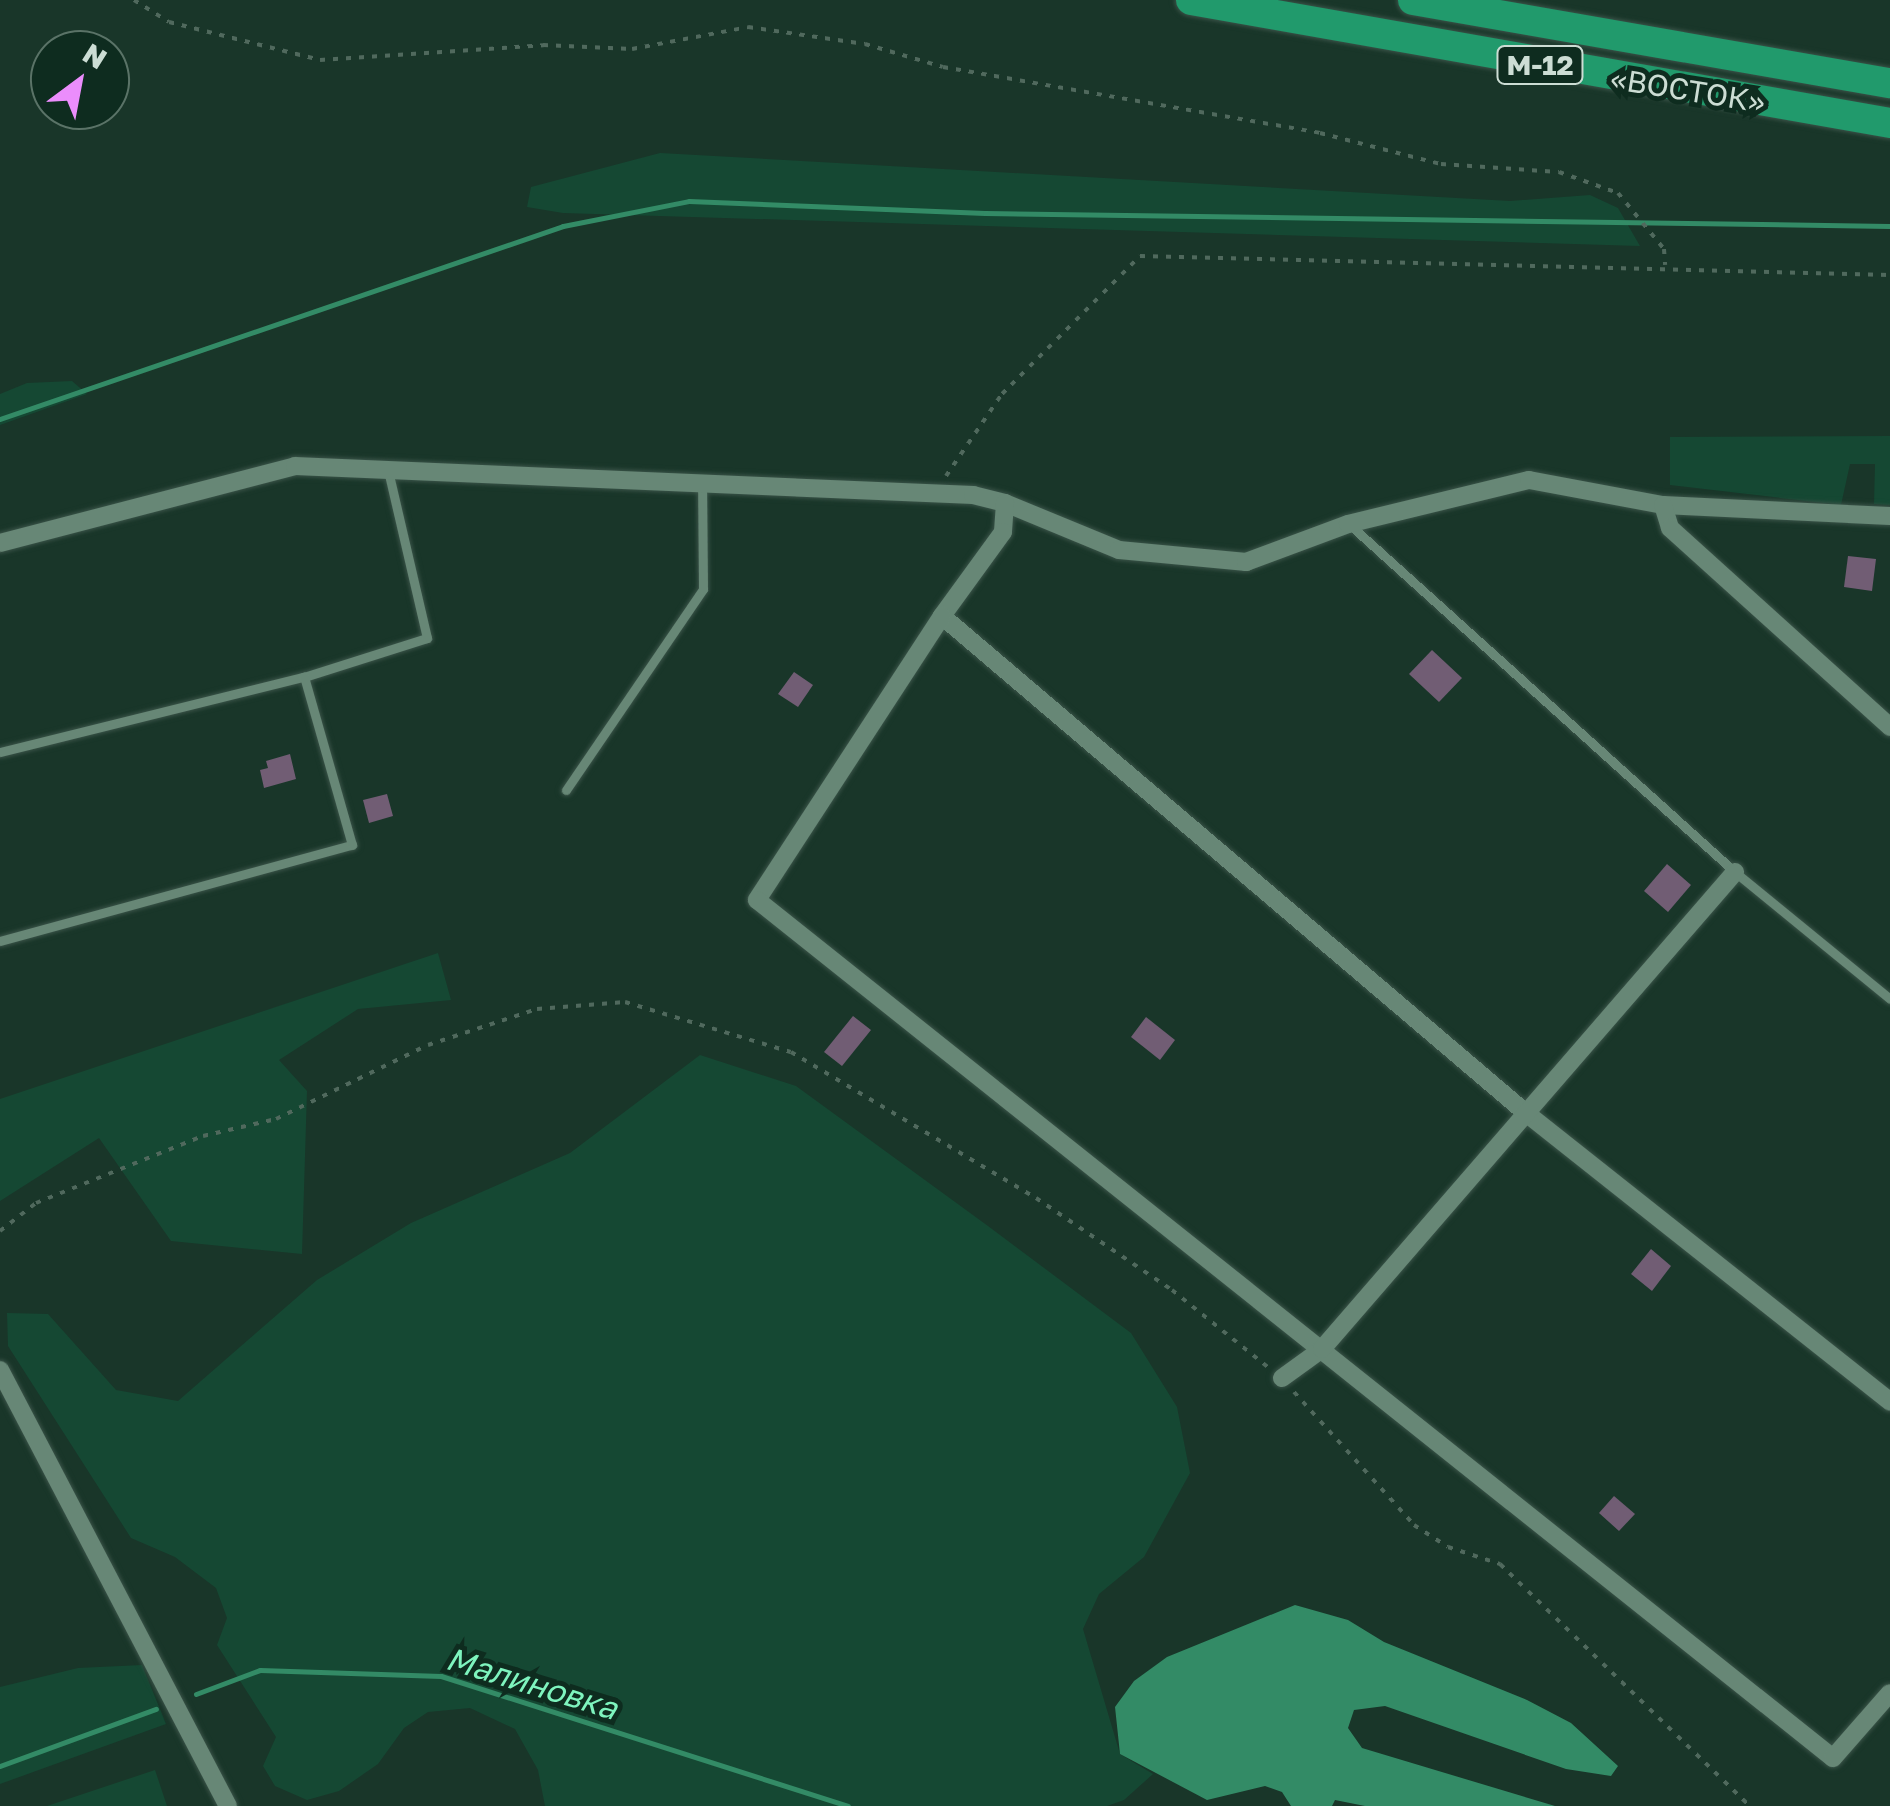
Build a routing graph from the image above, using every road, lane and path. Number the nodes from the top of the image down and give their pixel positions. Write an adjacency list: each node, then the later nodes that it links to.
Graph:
1 (134, 0): 6 (path)
2 (1191, 0): 5 (highway, «ВОСТОК» / М-12)
3 (1414, 0): 4 (highway, «ВОСТОК» / М-12)
4 (1890, 84)
5 (1890, 123)
6 (1665, 265): 7 (path); 10 (path)
7 (1890, 275)
8 (388, 470): 9 (street); 15 (street); 17 (lane)
9 (702, 483): 10 (street); 20 (lane)
10 (934, 494): 11 (street)
11 (1005, 503): 14 (street); 16 (street)
12 (1663, 505): 13 (street); 14 (street); 18 (street)
13 (1890, 516)
14 (1348, 524): 21 (lane)
15 (0, 543)
16 (942, 616): 24 (street); 26 (street)
17 (304, 677): 19 (lane); 22 (lane)
18 (1890, 727)
19 (0, 752)
20 (566, 790)
21 (1734, 872): 23 (lane); 24 (street)
22 (0, 940)
23 (1890, 999)
24 (1526, 1113): 26 (street); 29 (street)
25 (0, 1231): 28 (path)
26 (1322, 1349): 28 (street); 30 (street)
27 (0, 1370): 31 (street)
28 (1282, 1378): 32 (path)
29 (1890, 1402)
30 (1890, 1693)
31 (228, 1806)
32 (1750, 1806)

